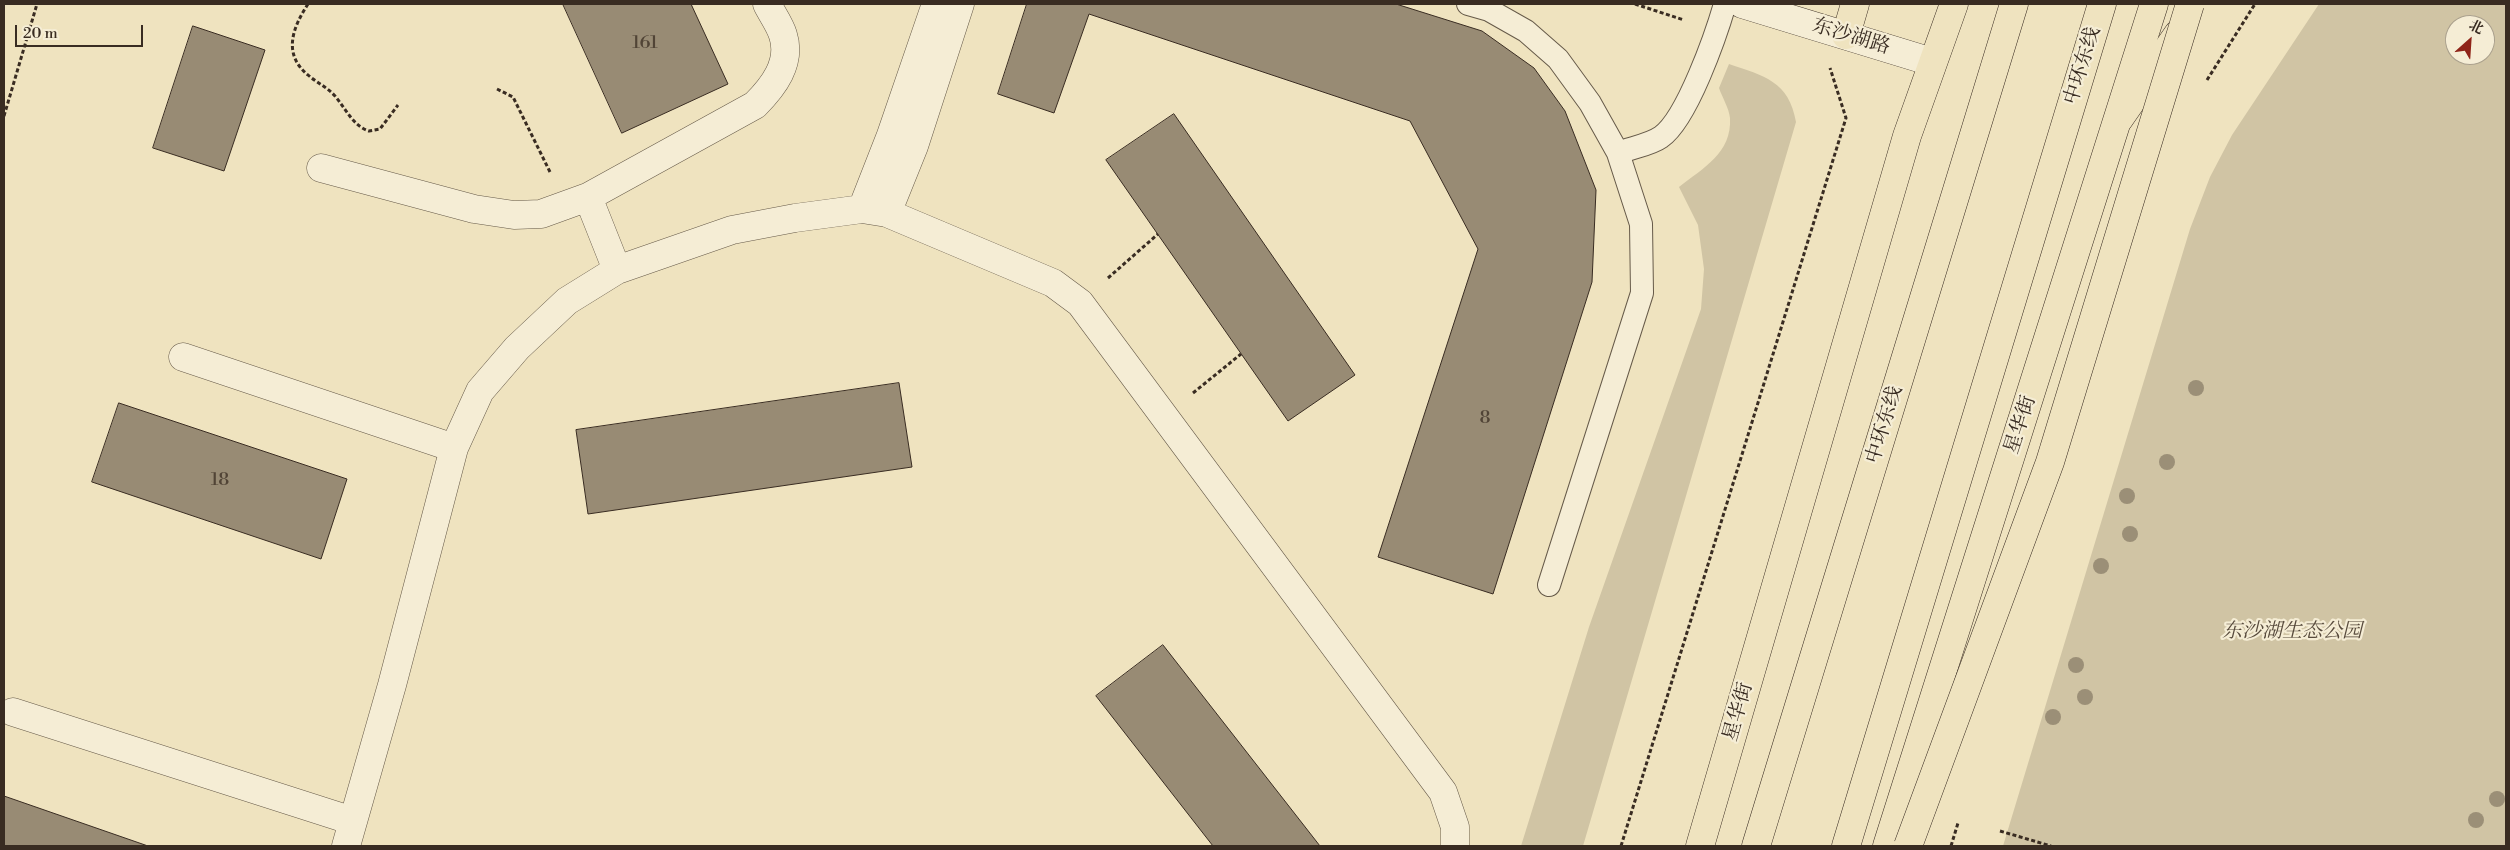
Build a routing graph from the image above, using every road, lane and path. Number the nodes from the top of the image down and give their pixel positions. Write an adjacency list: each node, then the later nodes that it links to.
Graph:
1 (37, 4): 21 (path)
2 (308, 4): 20 (path)
3 (767, 4): 25 (street)
4 (936, 4): 26 (street)
5 (960, 4): 26 (street)
6 (1468, 4): 23 (lane)
7 (1725, 4): 23 (lane)
8 (1742, 4): 16 (street, 东沙湖路)
9 (1855, 4): 17 (main road)
10 (1954, 4): 18 (main road, 星华街)
11 (2014, 4): 41 (main road, 中环东线)
12 (2102, 4): 42 (main road, 中环东线)
13 (2154, 4): 22 (main road, 星华街)
14 (2190, 4): 44 (main road, bridge)
15 (2200, 4): 22 (main road)
16 (1816, 26): 17 (street, 东沙湖路); 39 (path)
17 (1846, 35): 18 (street, 东沙湖路)
18 (1932, 62): 40 (main road, 星华街)
19 (497, 89): 25 (path)
20 (398, 105)
21 (4, 116)
22 (2119, 119): 43 (main road, 星华街)
23 (1618, 153): 34 (lane)
24 (321, 168): 25 (street)
25 (577, 202): 28 (street)
26 (874, 211): 28 (street); 29 (street)
27 (1158, 234): 29 (path)
28 (618, 270): 33 (street)
29 (1080, 303): 32 (street)
30 (1240, 354): 32 (path)
31 (183, 357): 33 (street)
32 (1166, 416): 38 (street)
33 (454, 448): 37 (street)
34 (1549, 585)
35 (13, 712): 37 (street)
36 (2000, 831): 45 (path)
37 (349, 834)
38 (1455, 846)
39 (1621, 846)
40 (1700, 846)
41 (1756, 846)
42 (1846, 846)
43 (1887, 846)
44 (1908, 846)
45 (2051, 846)

